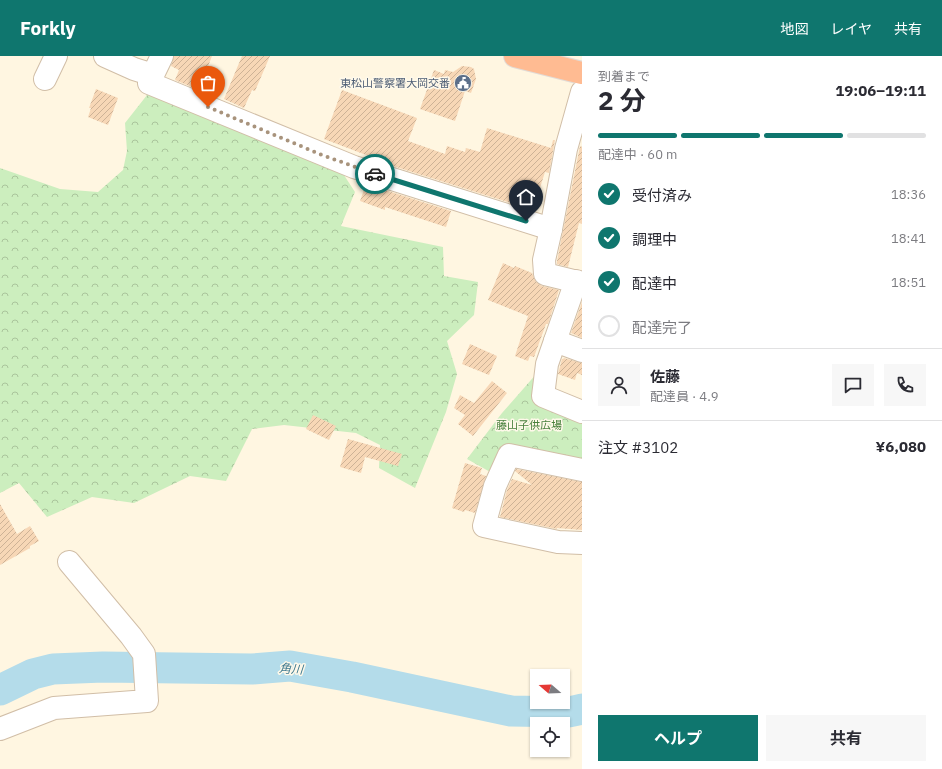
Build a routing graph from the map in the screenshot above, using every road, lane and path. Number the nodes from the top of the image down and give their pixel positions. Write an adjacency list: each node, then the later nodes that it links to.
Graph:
1 (56, 56): 6 (street)
2 (105, 56): 4 (street)
3 (515, 56): 5 (highway)
4 (158, 65): 8 (street)
5 (582, 74)
6 (45, 79)
7 (582, 92): 8 (street)
8 (552, 229): 9 (street)
9 (579, 282): 10 (street)
10 (555, 341): 11 (street); 12 (street)
11 (582, 351)
12 (582, 412)
13 (582, 470): 14 (street)
14 (582, 543)
15 (69, 562): 16 (street)
16 (0, 729)

